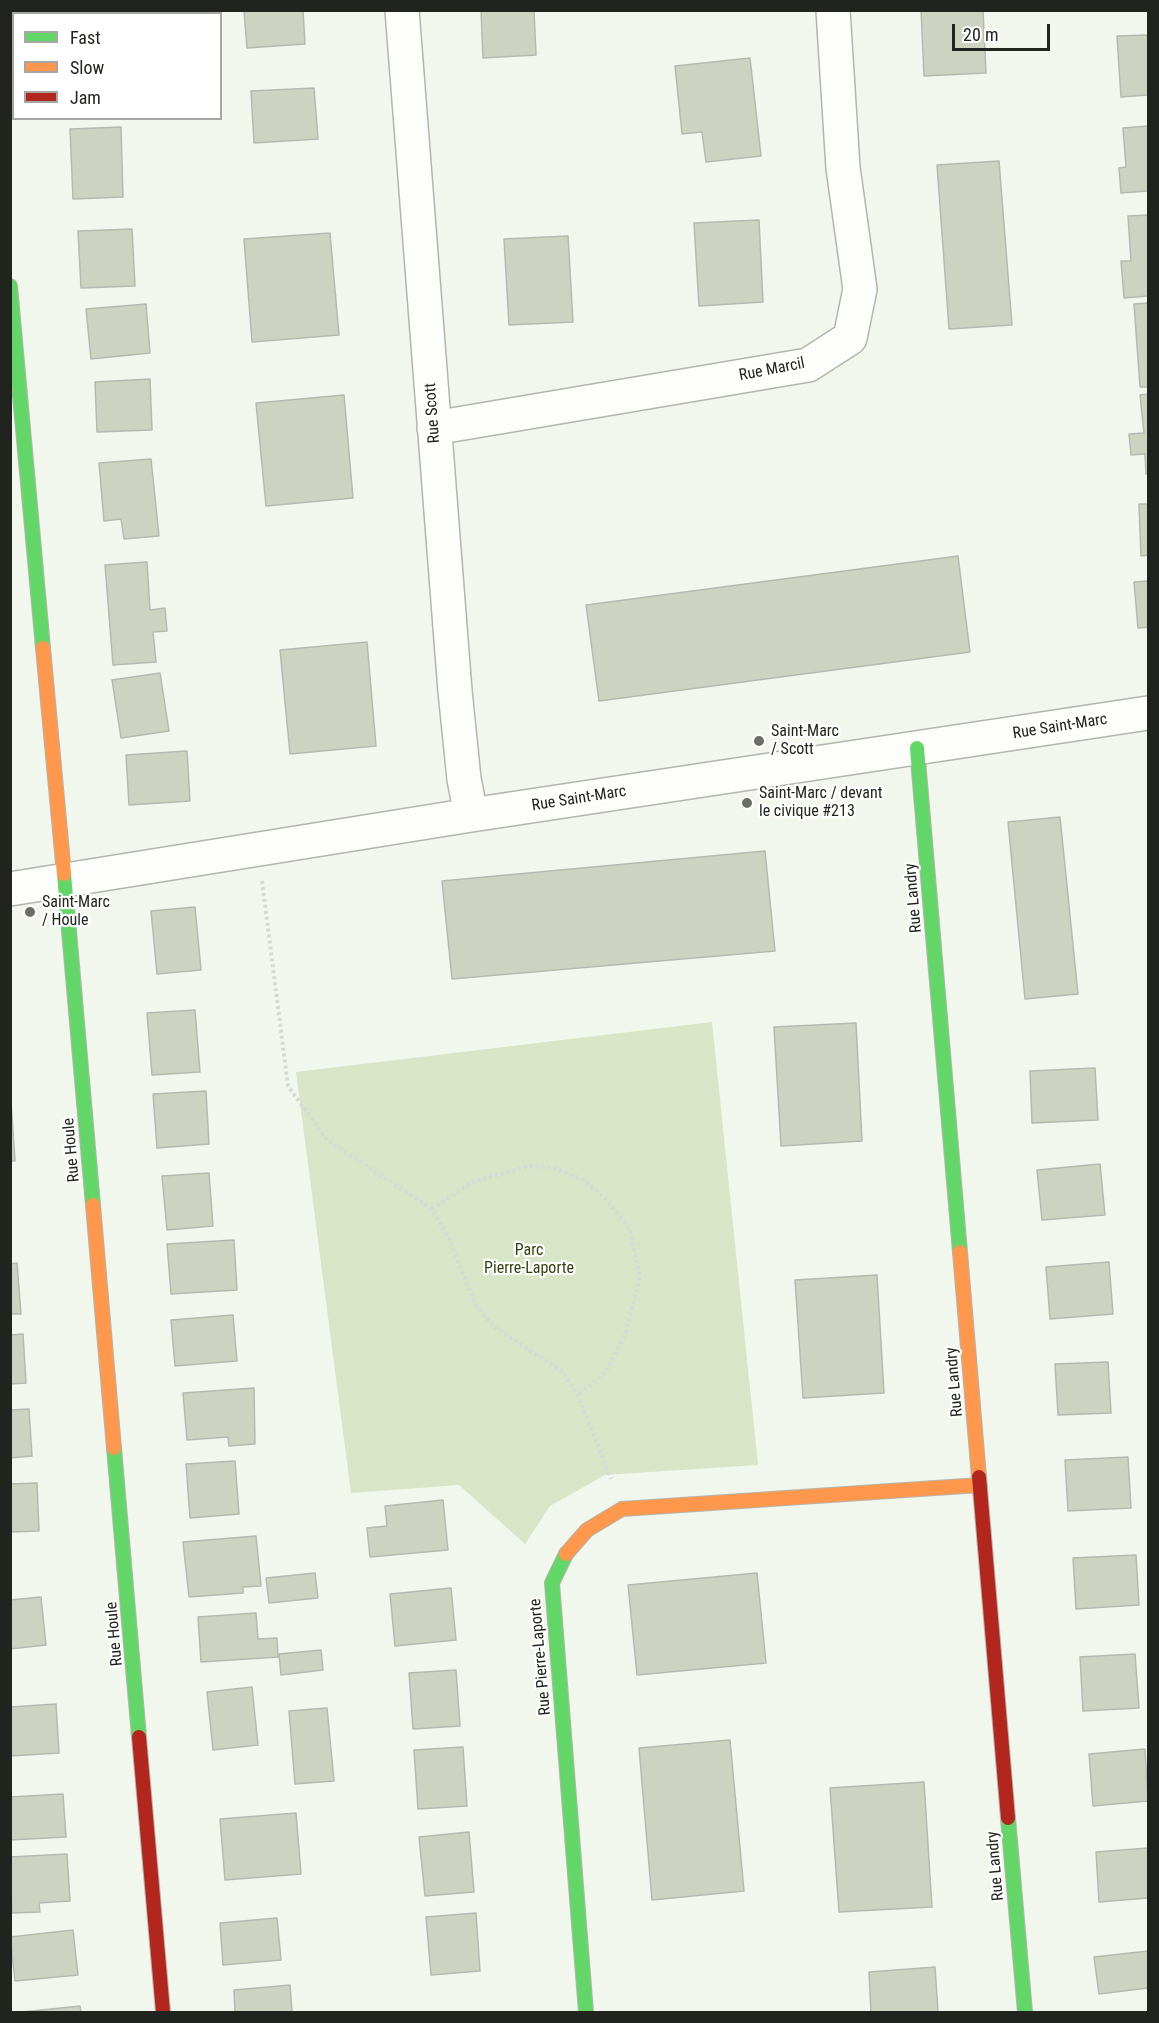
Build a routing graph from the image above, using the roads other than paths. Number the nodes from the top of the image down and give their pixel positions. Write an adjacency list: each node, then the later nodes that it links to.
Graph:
1 (402, 10): 4 (street, Rue Scott)
2 (832, 10): 4 (street, Rue Marcil)
3 (10, 286): 8 (street, Rue Houle)
4 (434, 428): 7 (street, Rue Scott)
5 (1149, 713): 6 (street, Rue Saint-Marc)
6 (916, 748): 7 (street, Rue Saint-Marc); 10 (street, Rue Landry)
7 (471, 815): 8 (street, Rue Saint-Marc)
8 (64, 881): 9 (street, Rue Saint-Marc); 11 (street, Rue Houle)
9 (10, 889)
10 (980, 1485): 12 (street, Rue Pierre-Laporte); 13 (street, Rue Landry)
11 (163, 2013)
12 (586, 2013)
13 (1025, 2013)

